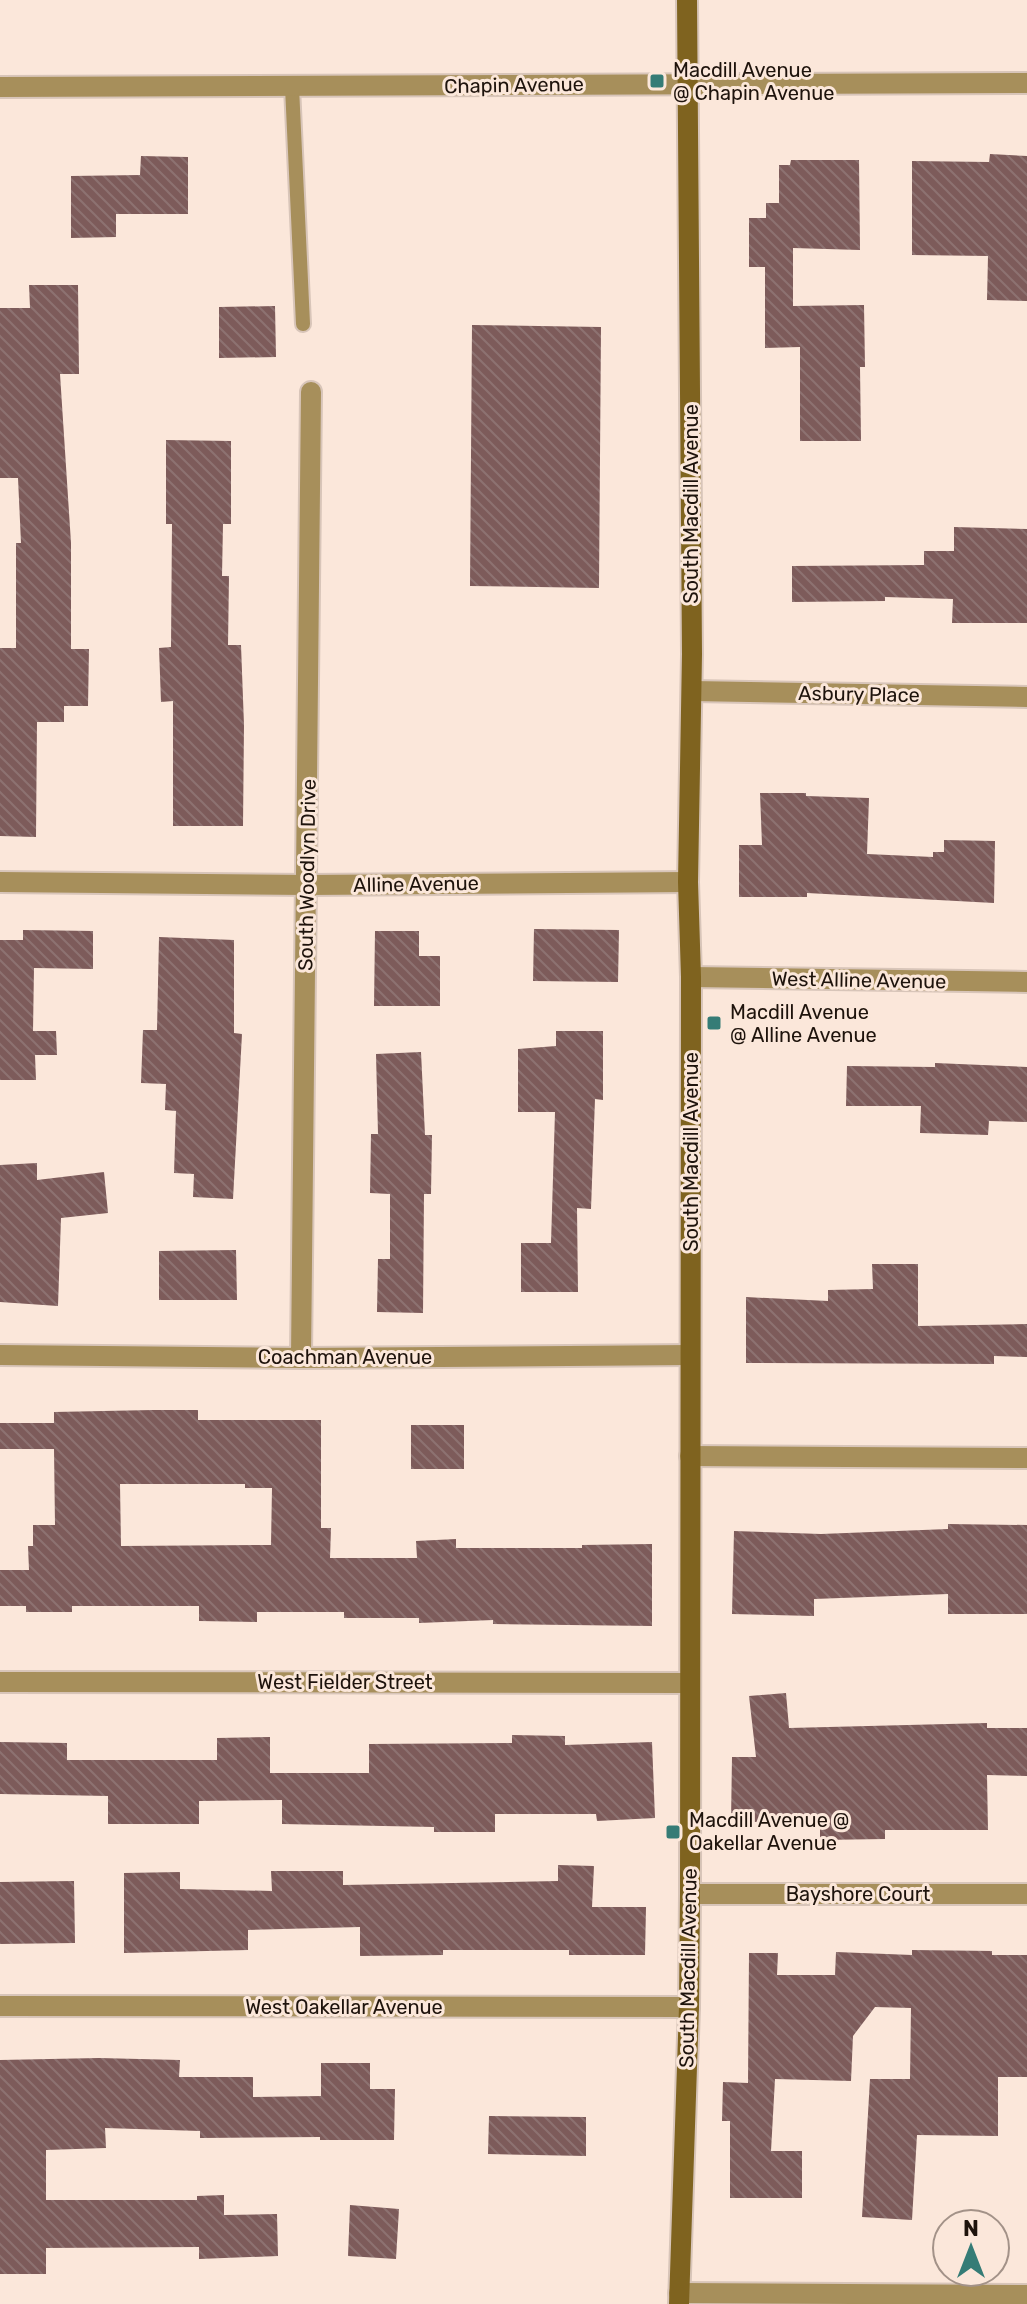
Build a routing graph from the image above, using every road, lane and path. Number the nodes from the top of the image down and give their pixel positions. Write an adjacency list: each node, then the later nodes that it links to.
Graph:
1 (687, 0): 2 (street, South Macdill Avenue)
2 (687, 83): 3 (street, Chapin Avenue); 5 (street, Chapin Avenue); 8 (street, South Macdill Avenue)
3 (1027, 83)
4 (0, 87): 5 (street, Chapin Avenue)
5 (292, 87): 6 (lane)
6 (303, 324)
7 (311, 392): 12 (street, South Woodlyn Drive)
8 (692, 691): 9 (street, Asbury Place); 11 (street, South Macdill Avenue)
9 (1027, 697)
10 (0, 882): 12 (street, Alline Avenue)
11 (688, 882): 12 (street, Alline Avenue); 13 (street, South Macdill Avenue)
12 (307, 885): 17 (street, South Woodlyn Drive)
13 (691, 977): 14 (street, West Alline Avenue); 16 (street, South Macdill Avenue)
14 (1027, 982)
15 (0, 1355): 17 (street, Coachman Avenue)
16 (690, 1355): 17 (street, Coachman Avenue); 18 (street, South Macdill Avenue)
17 (301, 1358)
18 (690, 1456): 19 (street); 21 (street, South Macdill Avenue)
19 (1027, 1458)
20 (0, 1682): 21 (street, West Fielder Street)
21 (690, 1683): 22 (street, South Macdill Avenue)
22 (690, 1894): 23 (street, Bayshore Court); 25 (street, South Macdill Avenue)
23 (1027, 1894)
24 (0, 2006): 25 (street, West Oakellar Avenue)
25 (689, 2007): 27 (street, South Macdill Avenue)
26 (1027, 2295): 27 (street)
27 (679, 2298)

